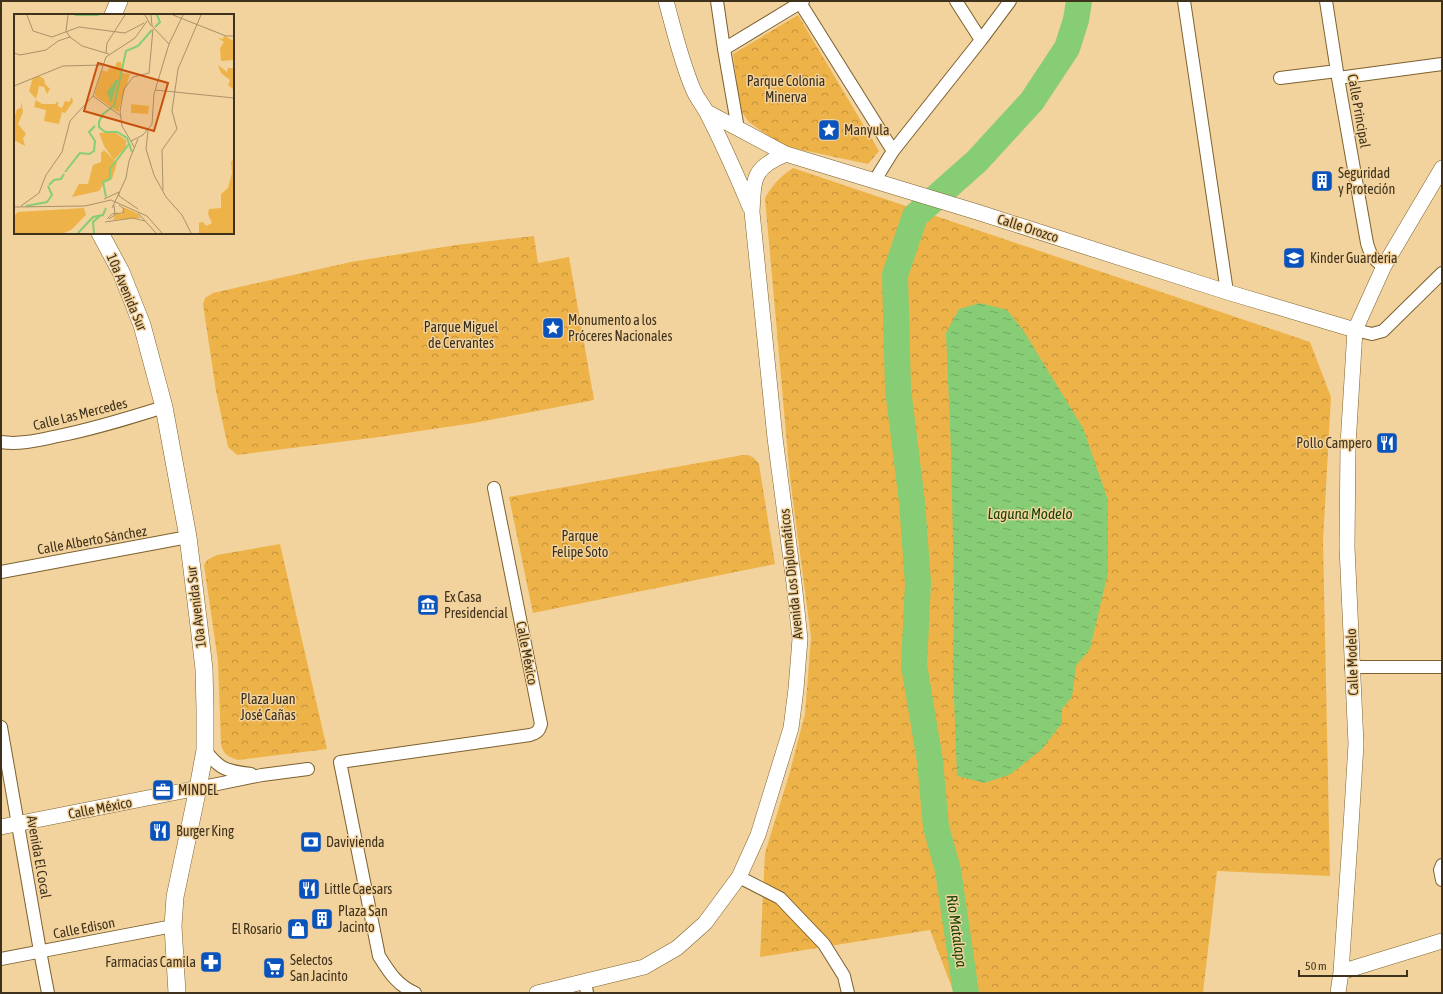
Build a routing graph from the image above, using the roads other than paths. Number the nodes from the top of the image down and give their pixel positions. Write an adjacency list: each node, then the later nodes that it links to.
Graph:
1 (106, 1): 10 (main road)
2 (118, 1): 11 (main road)
3 (666, 1): 17 (street, Avenida Los Diplomáticos)
4 (717, 1): 13 (street)
5 (956, 1): 12 (street)
6 (1010, 1): 12 (street)
7 (1184, 1): 27 (street)
8 (1326, 1): 15 (street, Calle Principal)
9 (800, 2): 13 (street); 19 (street)
10 (104, 14)
11 (113, 14)
12 (981, 40): 19 (street)
13 (724, 49): 18 (street)
14 (1442, 64): 15 (street)
15 (1337, 74): 16 (street); 25 (street, Calle Principal)
16 (1280, 78)
17 (707, 112): 18 (street, Calle Orozco); 23 (street, Avenida Los Diplomáticos)
18 (738, 129): 20 (street, Calle Orozco)
19 (893, 151): 22 (street)
20 (786, 154): 22 (street, Calle Orozco); 23 (street, Avenida Los Diplomáticos)
21 (1442, 168): 25 (street)
22 (875, 180): 27 (street, Calle Orozco)
23 (752, 212): 44 (street, Avenida Los Diplomáticos)
24 (101, 234): 29 (main road, 10a Avenida Sur)
25 (1384, 266): 28 (street)
26 (1442, 273): 28 (street)
27 (1227, 292): 28 (street, Calle Orozco)
28 (1355, 330): 34 (street, Calle Modelo)
29 (164, 407): 30 (street, Calle Las Mercedes); 32 (main road, 10a Avenida Sur)
30 (1, 442)
31 (494, 488): 54 (street, Calle México)
32 (188, 537): 33 (street, Calle Alberto Sánchez); 37 (main road, 10a Avenida Sur)
33 (1, 572)
34 (1351, 667): 35 (street); 50 (street, Calle Modelo)
35 (1442, 667)
36 (1, 726): 41 (street, Avenida El Cocal)
37 (205, 750): 39 (street); 40 (main road, 10a Avenida Sur)
38 (308, 769): 39 (street)
39 (262, 775): 40 (street)
40 (198, 788): 41 (street, Calle México); 46 (main road, 10a Avenida Sur)
41 (18, 823): 42 (street, Calle México); 48 (street, Avenida El Cocal)
42 (1, 827)
43 (1442, 865): 45 (street)
44 (740, 877): 51 (street, Avenida Los Diplomáticos); 56 (street)
45 (1442, 880)
46 (173, 926): 48 (street, Calle Edison); 53 (main road, 10a Avenida Sur)
47 (1442, 941): 50 (street)
48 (40, 951): 49 (street, Calle Edison); 52 (street, Avenida El Cocal)
49 (1, 959)
50 (1341, 972): 57 (street, Calle Modelo)
51 (586, 987): 55 (street, Avenida Los Diplomáticos)
52 (48, 993)
53 (177, 993)
54 (415, 993)
55 (536, 993)
56 (848, 993)
57 (1338, 993)

